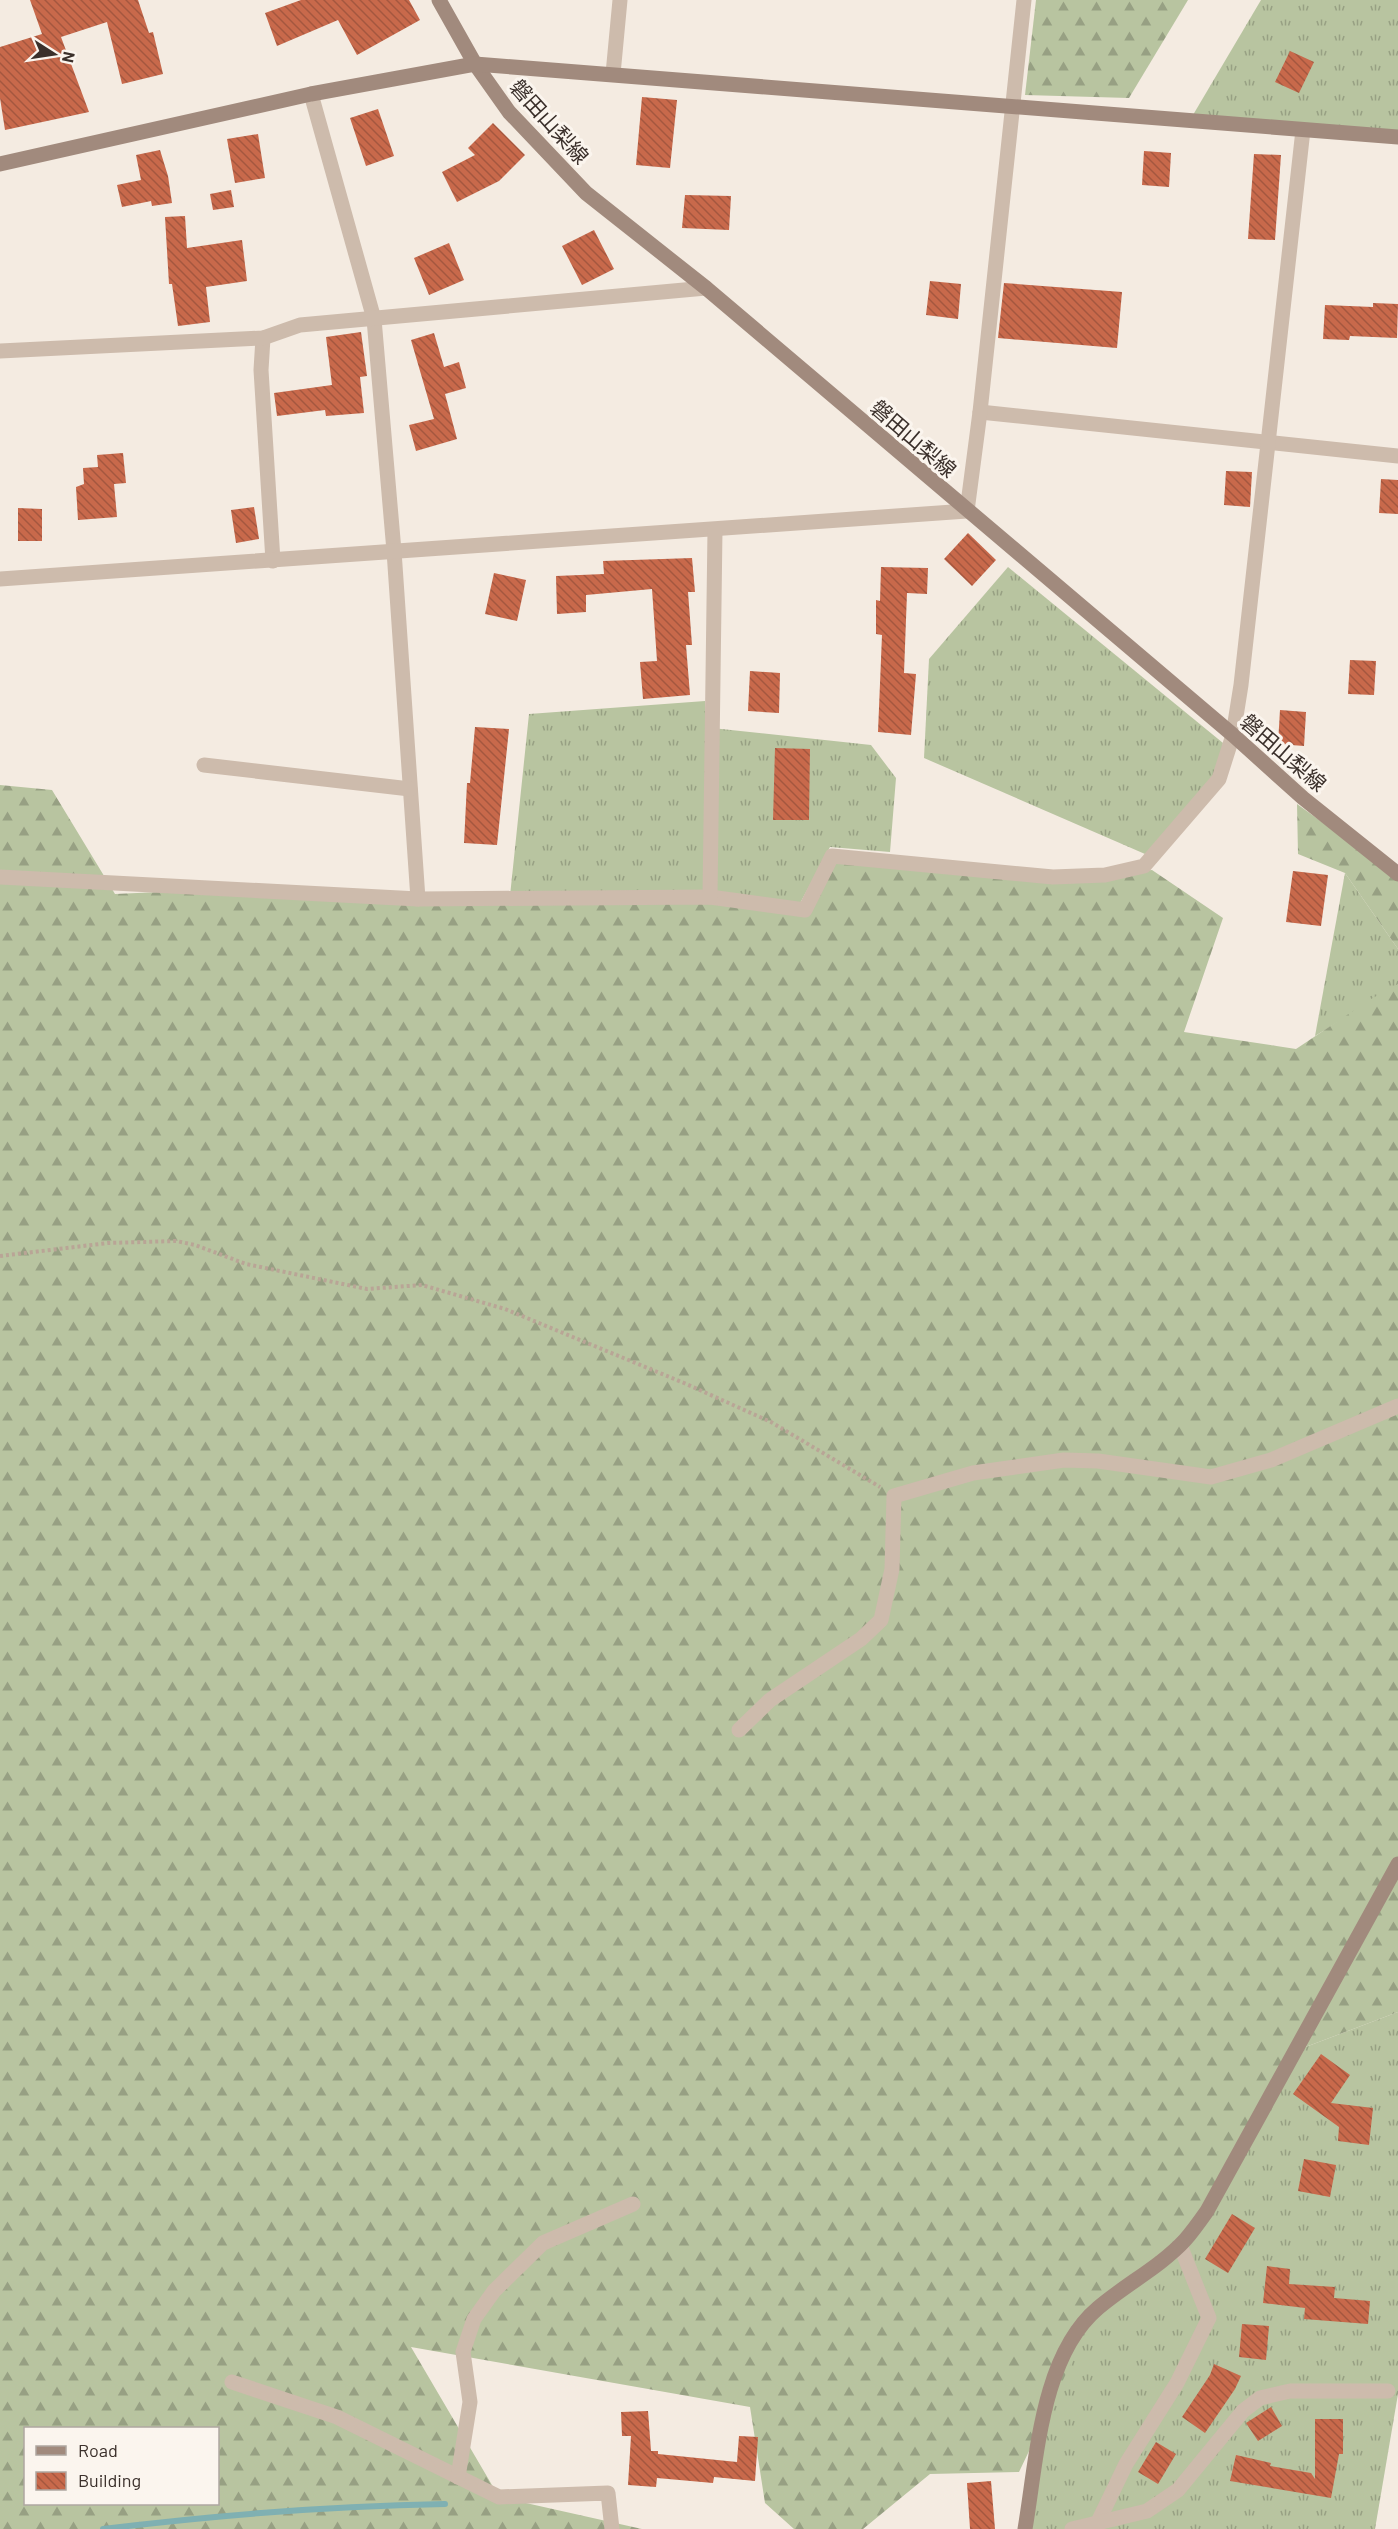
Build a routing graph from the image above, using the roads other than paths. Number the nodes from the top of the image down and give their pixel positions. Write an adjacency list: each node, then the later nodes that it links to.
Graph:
1 (439, 0): 4 (street, 磐田山梨線)
2 (620, 0): 5 (street)
3 (1024, 0): 7 (street)
4 (475, 64): 5 (street); 6 (street); 11 (street, 磐田山梨線)
5 (613, 74): 7 (street)
6 (310, 94): 10 (street); 12 (street)
7 (1013, 105): 8 (street); 15 (street)
8 (1303, 130): 9 (street); 16 (street)
9 (1398, 137)
10 (0, 164)
11 (706, 288): 12 (street); 18 (street, 磐田山梨線)
12 (374, 319): 13 (street); 20 (street)
13 (263, 338): 14 (street); 21 (street)
14 (0, 351)
15 (980, 412): 16 (street); 18 (street)
16 (1268, 441): 17 (street); 23 (street)
17 (1398, 456)
18 (967, 511): 19 (street); 23 (street, 磐田山梨線)
19 (715, 530): 20 (street); 28 (street)
20 (394, 552): 21 (street); 25 (street)
21 (273, 561): 22 (street)
22 (0, 579)
23 (1233, 735): 26 (street, 磐田山梨線); 28 (street)
24 (204, 765): 25 (street)
25 (410, 789): 29 (street)
26 (1398, 874)
27 (0, 877): 29 (street)
28 (710, 897): 29 (street)
29 (418, 899)
30 (1398, 1406): 31 (street)
31 (739, 1730)
32 (1398, 1864): 34 (street)
33 (633, 2204): 37 (street)
34 (1180, 2245): 38 (street); 40 (street)
35 (232, 2382): 37 (street)
36 (1388, 2391): 38 (street)
37 (458, 2476): 39 (street)
38 (1097, 2524): 41 (street)
39 (612, 2529)
40 (1025, 2529)
41 (1072, 2529)

